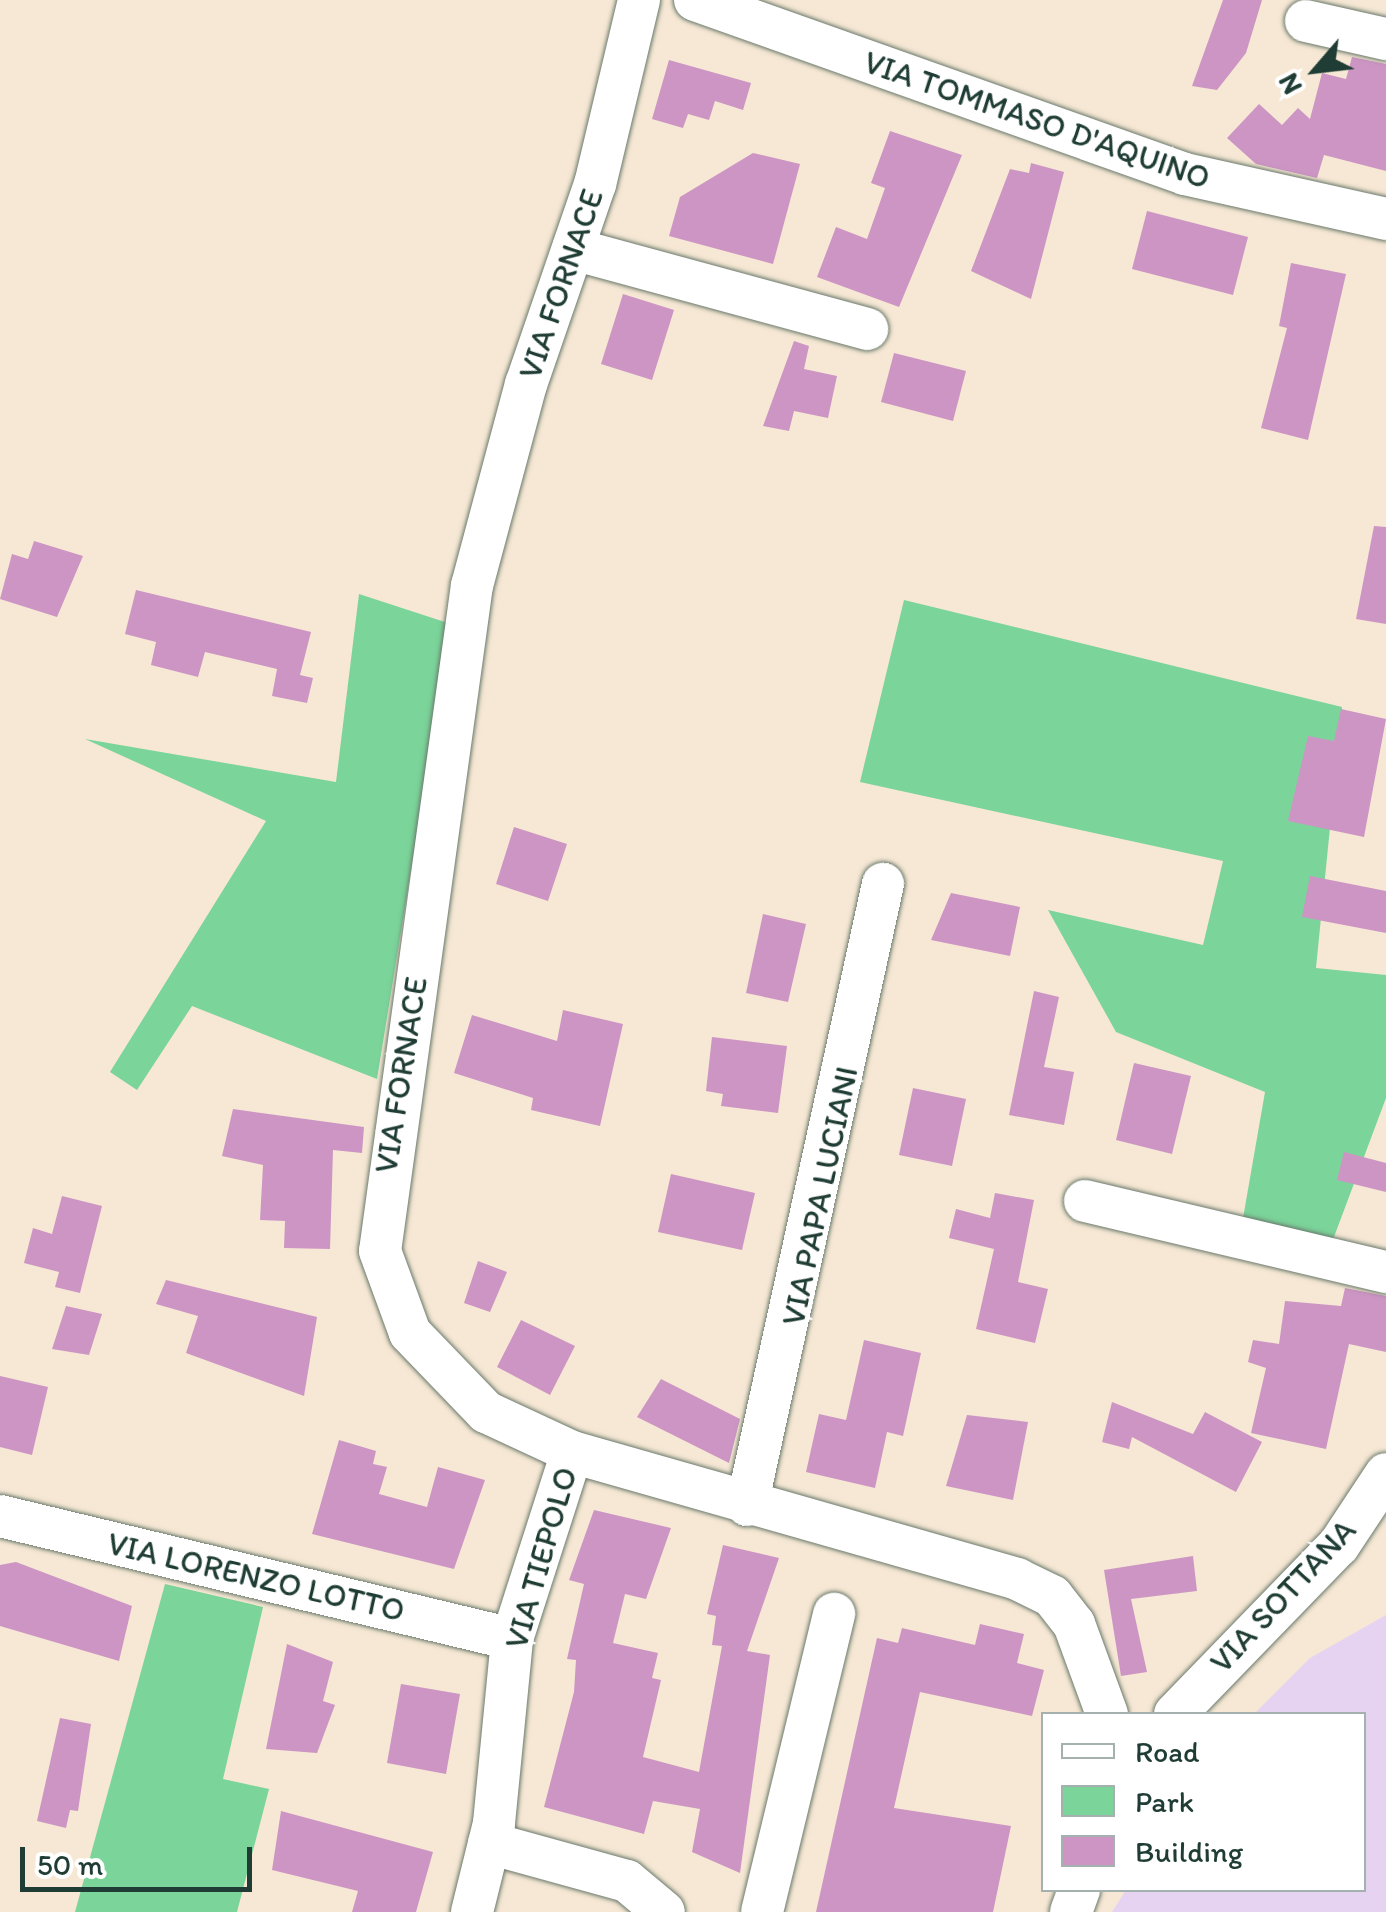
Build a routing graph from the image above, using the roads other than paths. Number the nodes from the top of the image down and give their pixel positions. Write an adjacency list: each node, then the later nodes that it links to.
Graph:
1 (639, 0): 6 (street, VIA FORNACE)
2 (695, 0): 5 (street, VIA TOMMASO D'AQUINO)
3 (1306, 21): 4 (street)
4 (1386, 39)
5 (1386, 219)
6 (572, 249): 7 (street); 11 (street, VIA FORNACE)
7 (867, 329)
8 (883, 884): 13 (street, VIA PAPA LUCIANI)
9 (1085, 1201): 10 (street)
10 (1386, 1272)
11 (572, 1452): 13 (street, VIA FORNACE); 17 (street, VIA TIEPOLO)
12 (1386, 1474): 15 (street, VIA SOTTANA)
13 (747, 1505): 18 (street, VIA FORNACE)
14 (0, 1516): 17 (street, VIA LORENZO LOTTO)
15 (1365, 1534): 19 (street, VIA SOTTANA)
16 (834, 1614): 23 (street)
17 (512, 1639): 20 (street, VIA TIEPOLO)
18 (1107, 1712)
19 (1177, 1712)
20 (489, 1843): 21 (street, VIA TIEPOLO); 22 (street)
21 (472, 1912)
22 (664, 1912)
23 (762, 1912)

